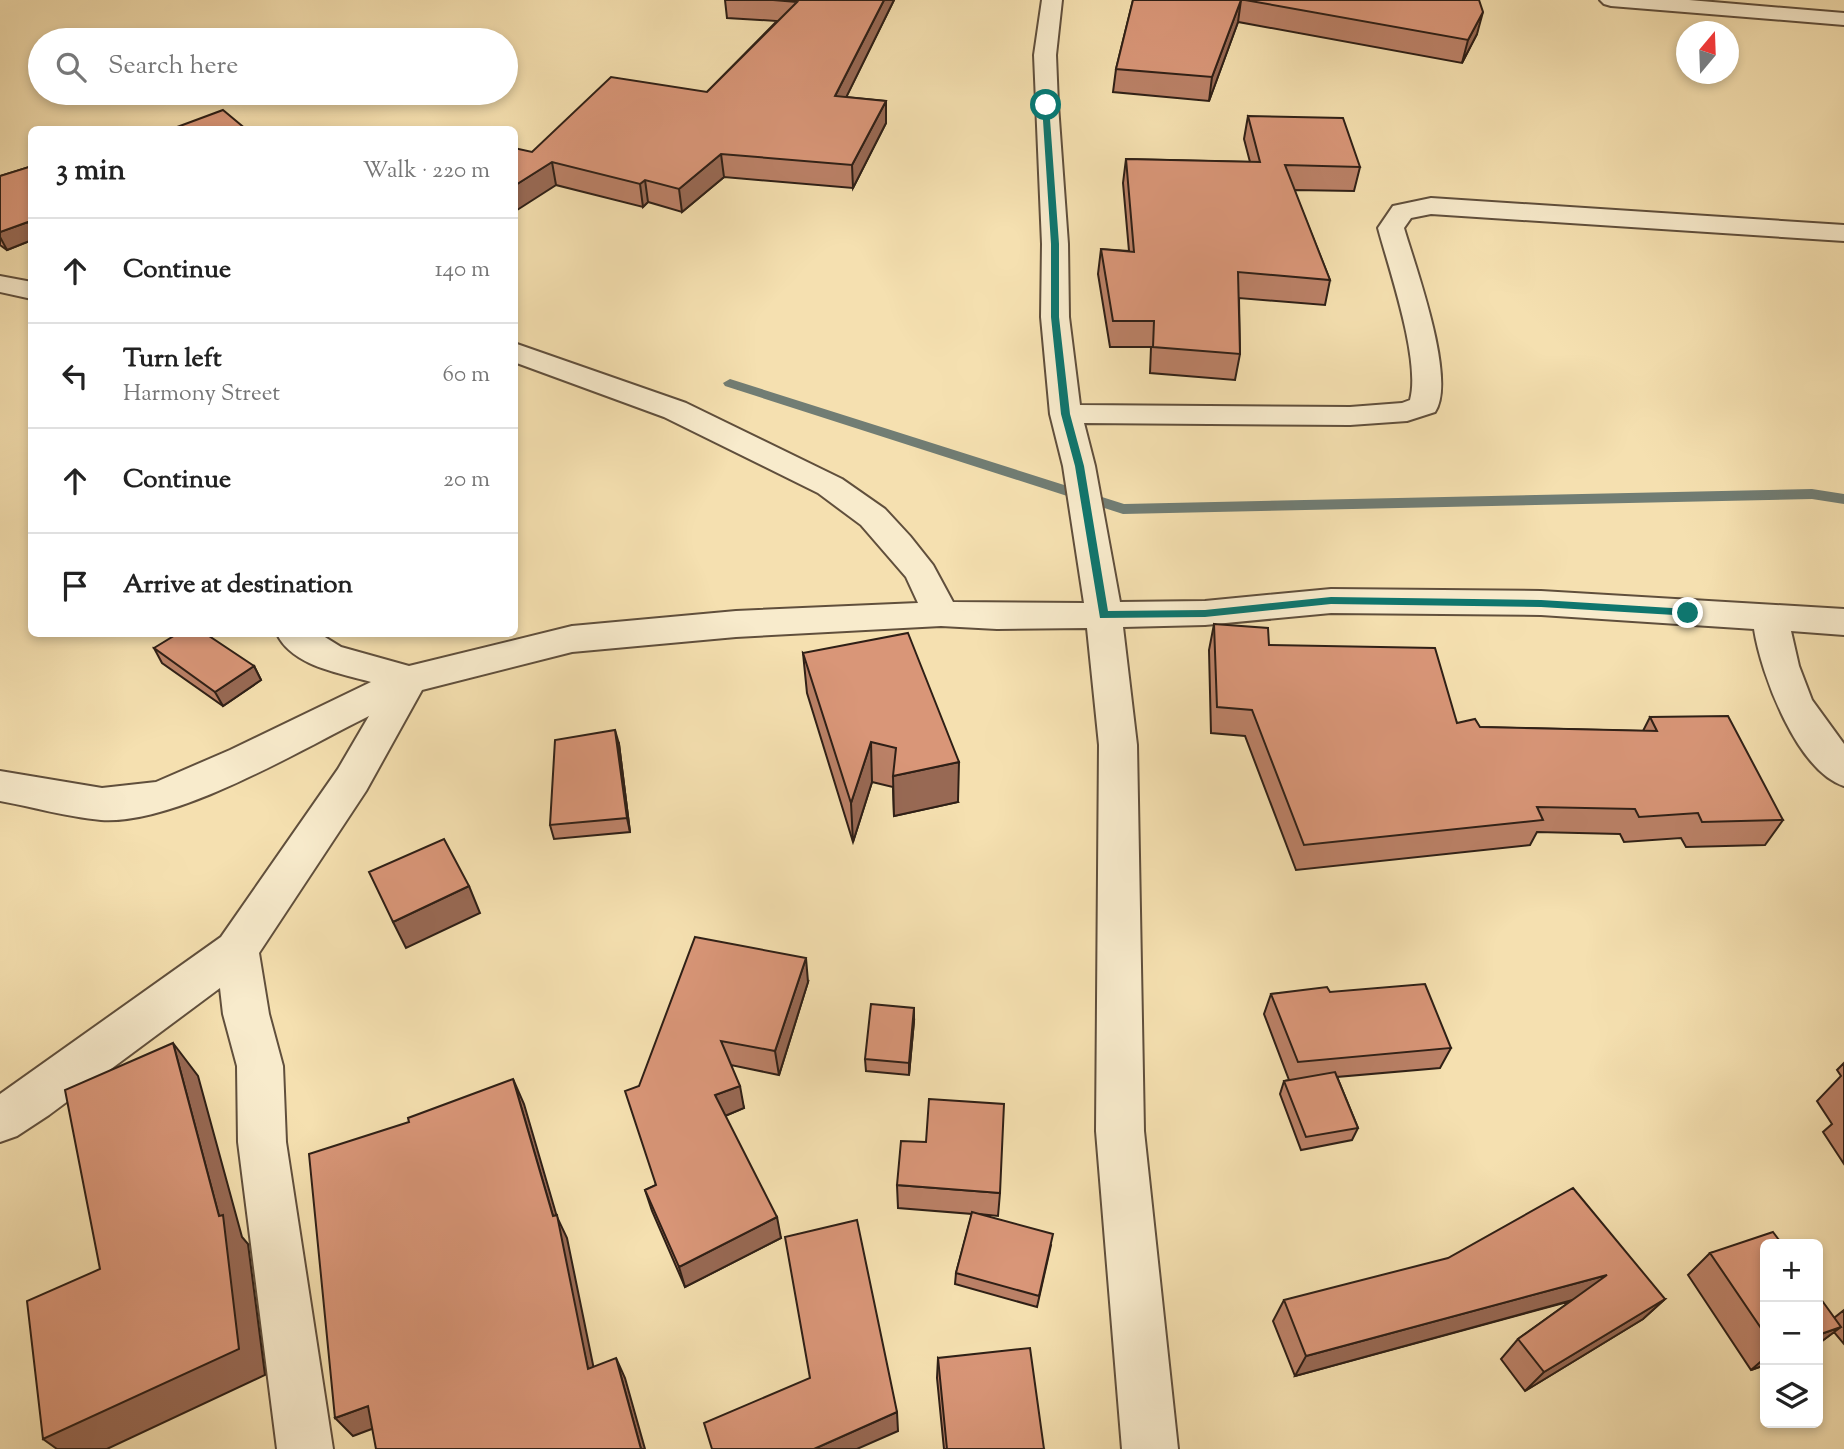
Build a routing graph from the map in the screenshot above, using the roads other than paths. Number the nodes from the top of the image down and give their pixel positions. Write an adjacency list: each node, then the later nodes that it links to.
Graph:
1 (1052, 0): 10 (street)
2 (1611, 0): 5 (street)
3 (1834, 0): 4 (street)
4 (1844, 10)
5 (1844, 19)
6 (1844, 233): 10 (street)
7 (0, 284): 8 (street)
8 (28, 290)
9 (518, 353): 11 (street)
10 (1066, 414): 12 (street)
11 (941, 614): 12 (street); 16 (street)
12 (1104, 615): 13 (street); 22 (street)
13 (1771, 619): 14 (street); 17 (street)
14 (1844, 622)
15 (299, 637): 16 (street)
16 (409, 680): 18 (street); 19 (street)
17 (1844, 771)
18 (0, 786)
19 (237, 950): 20 (street); 21 (street)
20 (0, 1120)
21 (305, 1449)
22 (1150, 1449)

